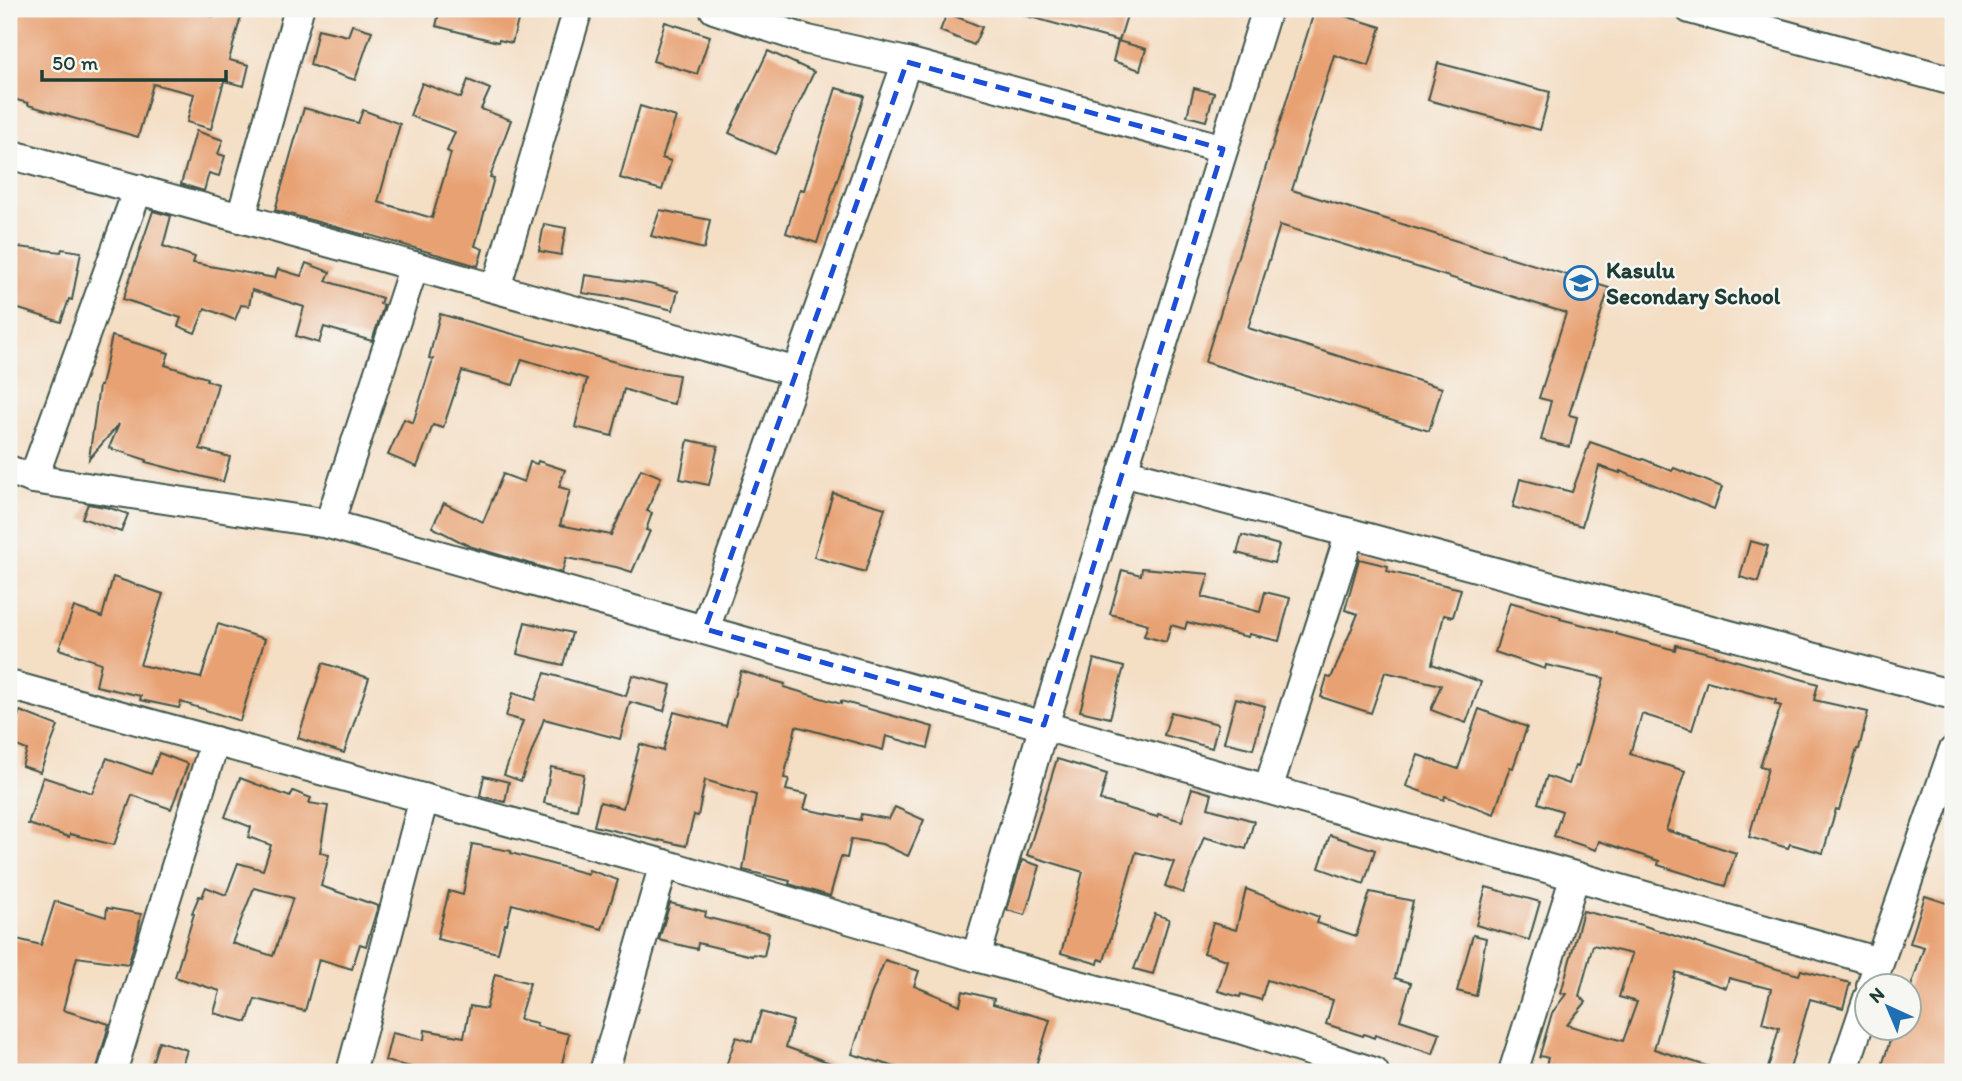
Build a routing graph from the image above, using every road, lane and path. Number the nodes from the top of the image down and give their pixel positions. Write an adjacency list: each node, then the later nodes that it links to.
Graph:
1 (299, 9): 11 (street)
2 (578, 9): 13 (street)
3 (714, 9): 6 (street)
4 (1267, 9): 8 (street)
5 (1690, 9): 7 (street)
6 (907, 62): 8 (street); 14 (street)
7 (1953, 81)
8 (1223, 149): 15 (street)
9 (9, 154): 10 (street)
10 (138, 189): 11 (street); 16 (street)
11 (241, 218): 12 (street)
12 (414, 266): 13 (street); 17 (street)
13 (496, 288): 14 (street)
14 (797, 372): 19 (street)
15 (1123, 472): 18 (street); 22 (street)
16 (21, 474): 17 (street)
17 (329, 524): 19 (street)
18 (1350, 533): 21 (street); 25 (street)
19 (705, 629): 22 (street)
20 (9, 685): 23 (street)
21 (1953, 695)
22 (1044, 725): 25 (street); 29 (street)
23 (215, 741): 26 (street); 33 (street)
24 (1953, 751): 31 (street)
25 (1268, 789): 28 (street)
26 (424, 798): 27 (street); 34 (street)
27 (664, 864): 29 (street); 35 (street)
28 (1575, 876): 30 (street); 37 (street)
29 (976, 957): 36 (street)
30 (1869, 972)
31 (1876, 972)
32 (1854, 1038): 38 (street)
33 (112, 1072)
34 (351, 1072)
35 (604, 1072)
36 (1374, 1072)
37 (1513, 1072)
38 (1843, 1072)

